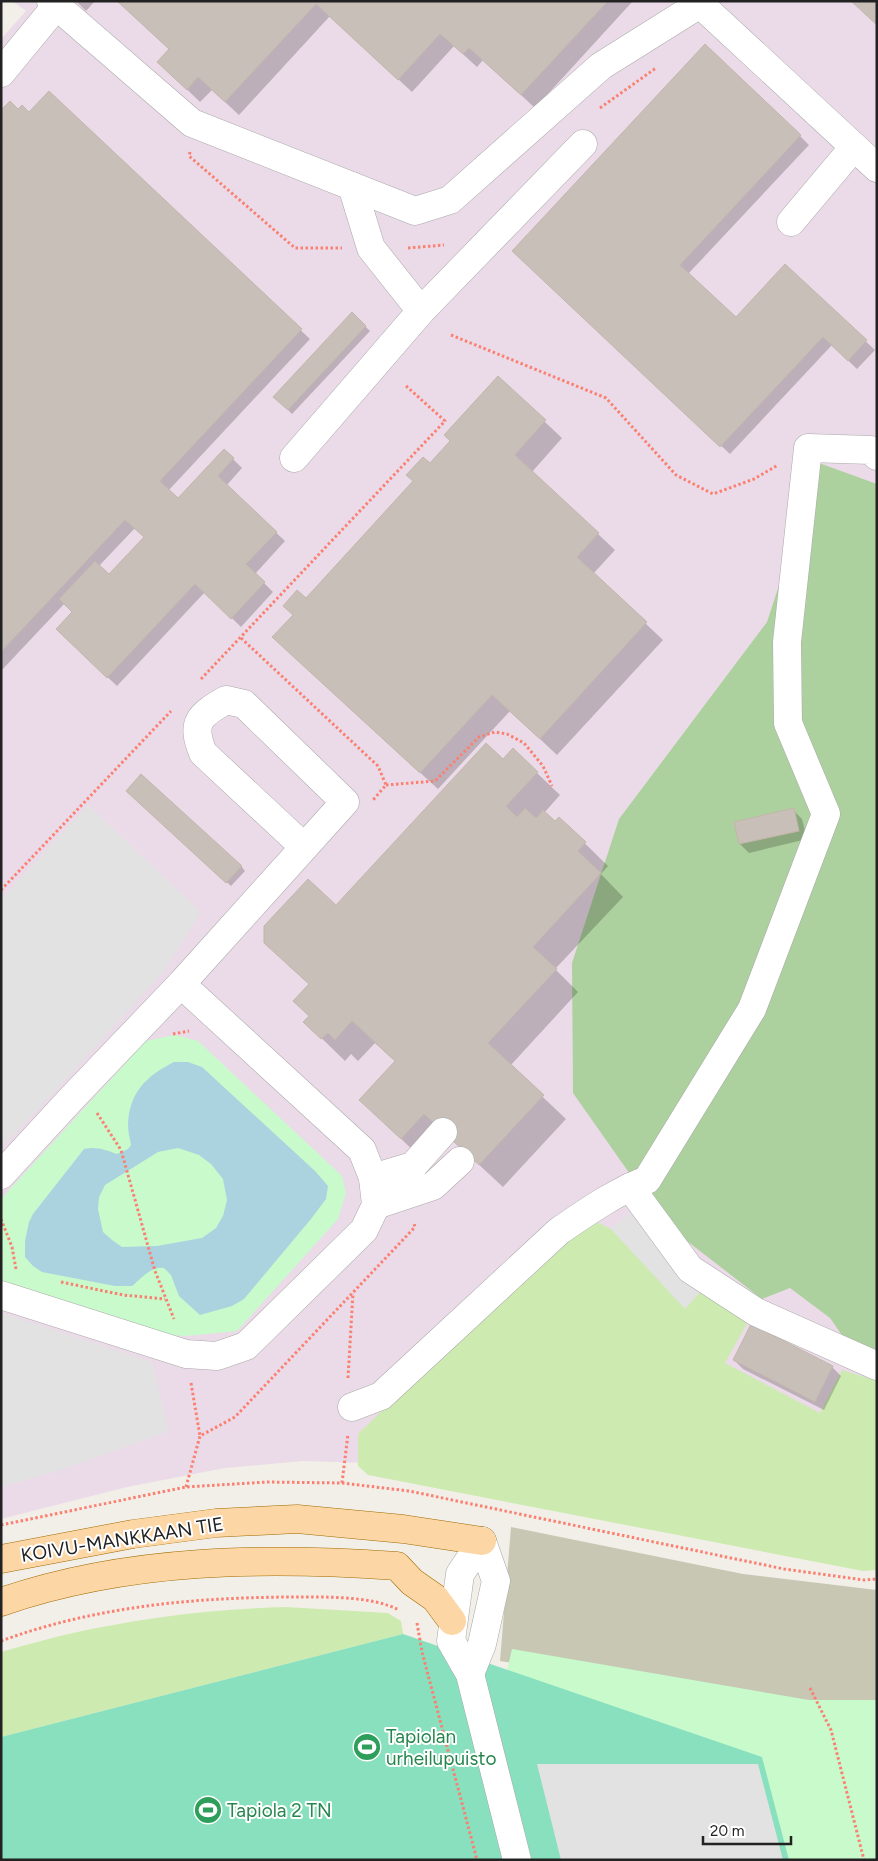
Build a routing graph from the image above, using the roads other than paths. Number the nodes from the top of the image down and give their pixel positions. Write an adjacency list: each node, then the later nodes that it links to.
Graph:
1 (54, 3): 3 (street); 6 (street)
2 (701, 3): 5 (street); 6 (street)
3 (1, 72)
4 (583, 144): 8 (street)
5 (869, 155): 7 (street)
6 (352, 186): 8 (street)
7 (791, 222)
8 (421, 311): 10 (street)
9 (877, 456): 17 (street)
10 (294, 458)
11 (304, 847): 11 (street); 12 (street)
12 (181, 984): 15 (street); 16 (street)
13 (443, 1132): 16 (street)
14 (460, 1162): 18 (street)
15 (1, 1175)
16 (373, 1178): 18 (street)
17 (630, 1187): 20 (street); 21 (street)
18 (376, 1205): 19 (street)
19 (1, 1296)
20 (877, 1366)
21 (352, 1407)
22 (482, 1541): 23 (main road, KOIVU-MANKKAAN TIE); 25 (street); 26 (street)
23 (1, 1559)
24 (1, 1602): 25 (main road, KOIVU-MANKKAAN TIE)
25 (452, 1621): 26 (street)
26 (470, 1674): 27 (street)
27 (517, 1860)

